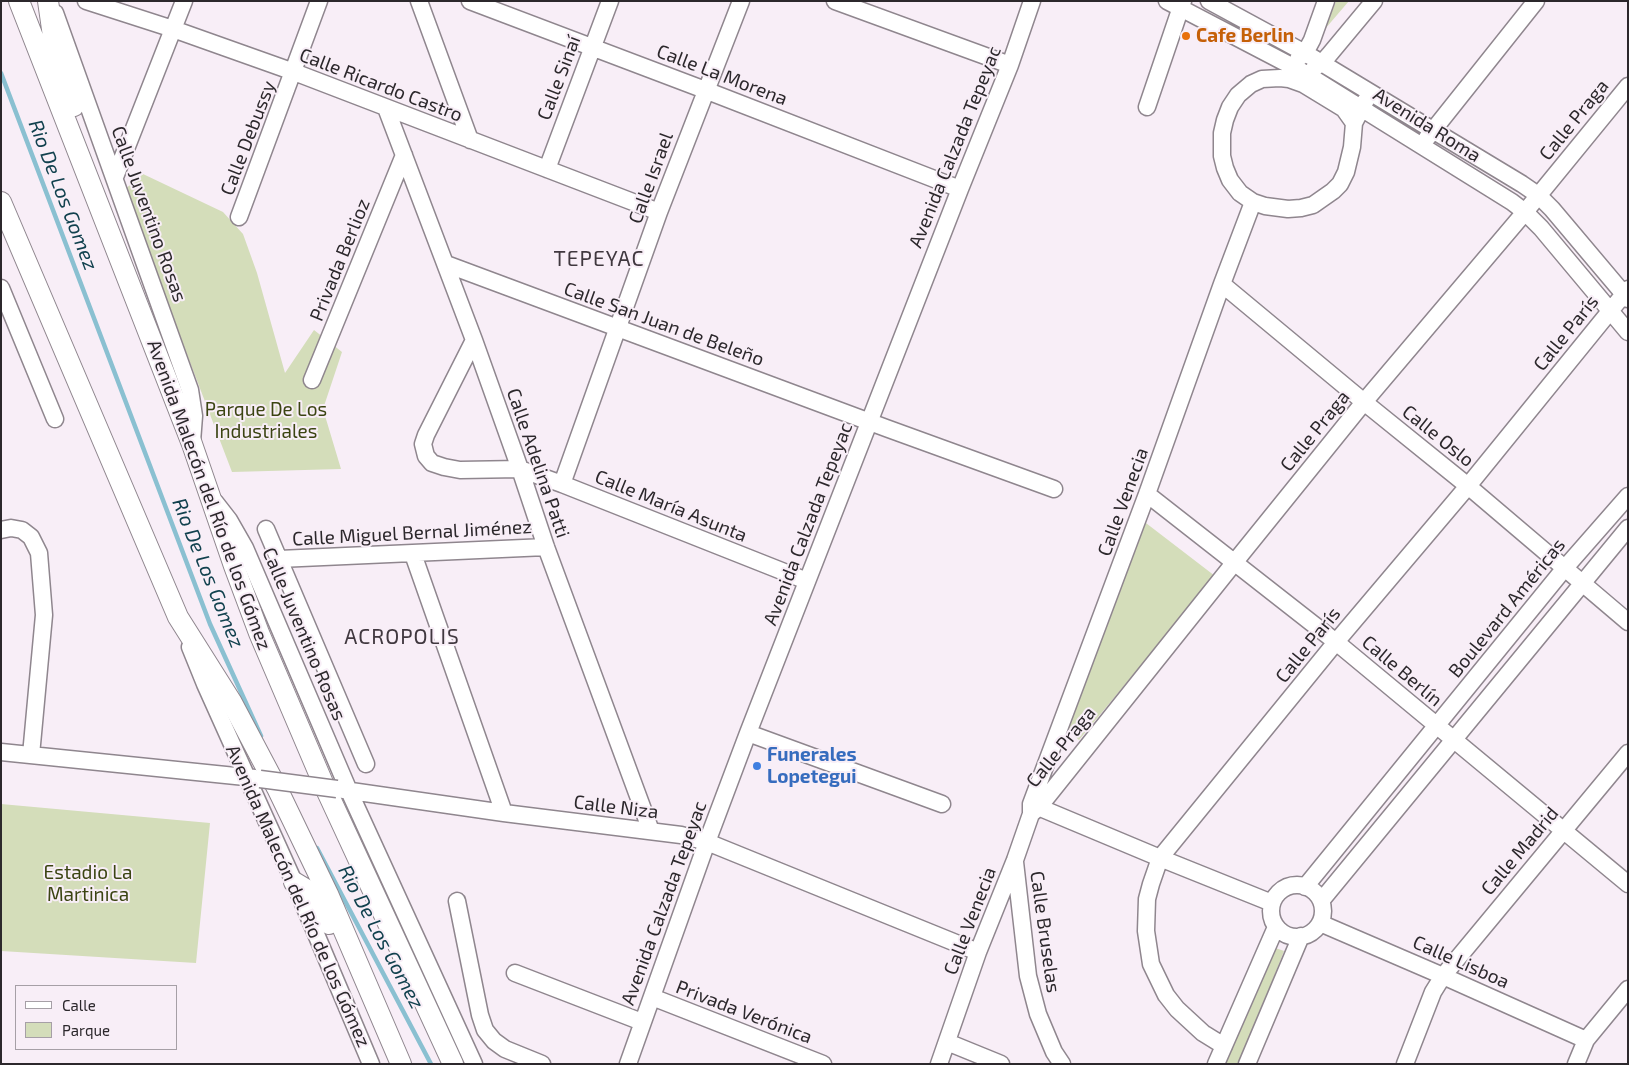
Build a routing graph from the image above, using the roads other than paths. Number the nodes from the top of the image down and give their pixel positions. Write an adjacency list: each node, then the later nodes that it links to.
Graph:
1 (19, 1): 43 (main road, Avenida Malecón del Río de los Gómez)
2 (50, 1): 36 (street, Calle Juventino Rosas); 43 (main road)
3 (86, 1): 17 (street, Calle Ricardo Castro)
4 (184, 1): 17 (street)
5 (319, 1): 22 (street, Calle Debussy)
6 (419, 1): 32 (street)
7 (470, 1): 18 (street, Calle La Morena)
8 (610, 1): 18 (street, Calle Sinaí)
9 (741, 1): 25 (street, Calle Israel)
10 (836, 1): 21 (street)
11 (1032, 1): 21 (street, Avenida Calzada Tepeyac)
12 (1209, 1): 19 (street, Avenida Roma)
13 (1326, 1): 19 (street)
14 (1374, 1): 20 (street)
15 (1536, 1): 31 (street)
16 (1177, 4): 23 (street, Avenida Roma); 27 (street)
17 (173, 29): 22 (street, Calle Ricardo Castro); 36 (street)
18 (592, 47): 25 (street, Calle La Morena); 35 (street, Calle Sinaí)
19 (1304, 53): 20 (street, Avenida Roma); 23 (street)
20 (1322, 63): 23 (street); 26 (street, Avenida Roma)
21 (1010, 65): 37 (street, Avenida Calzada Tepeyac)
22 (294, 72): 28 (street, Calle Ricardo Castro); 44 (street, Calle Debussy)
23 (1295, 72): 29 (street, Avenida Roma); 30 (street); 40 (street)
24 (1628, 86): 38 (street, Calle Praga)
25 (705, 90): 37 (street, Calle La Morena); 41 (street, Calle Israel)
26 (1370, 94): 29 (street); 31 (street, Avenida Roma)
27 (1147, 107)
28 (386, 108): 32 (street, Calle Ricardo Castro); 34 (street, Calle Adelina Patti)
29 (1361, 108): 30 (street); 33 (street, Avenida Roma)
30 (1354, 123): 40 (street)
31 (1433, 130): 33 (street); 38 (street, Avenida Roma)
32 (470, 140): 35 (street, Calle Ricardo Castro)
33 (1421, 145): 42 (street, Avenida Roma)
34 (404, 155): 45 (street, Calle Adelina Patti); 53 (street, Privada Berlioz)
35 (546, 169): 41 (street, Calle Ricardo Castro)
36 (115, 177): 57 (street, Calle Juventino Rosas)
37 (960, 189): 56 (street, Avenida Calzada Tepeyac)
38 (1538, 195): 42 (street, Calle Praga); 47 (street, Avenida Roma)
39 (1, 202): 75 (main road, Avenida Malecón del Río de los Gómez)
40 (1253, 202): 46 (street, Calle Venecia)
41 (659, 212): 50 (street, Calle Israel)
42 (1525, 212): 49 (street, Avenida Roma); 54 (street, Calle Praga)
43 (102, 213): 57 (main road, Avenida Malecón del Río de los Gómez)
44 (239, 217)
45 (446, 264): 50 (street, Calle San Juan de Beleño); 52 (street, Calle Adelina Patti)
46 (1222, 284): 54 (street, Calle Oslo); 62 (street, Calle Venecia)
47 (1626, 294): 49 (street, Calle París)
48 (3, 297): 55 (street)
49 (1610, 310): 51 (street, Avenida Roma); 60 (street, Calle París)
50 (618, 328): 56 (street, Calle San Juan de Beleño); 59 (street, Calle Israel)
51 (1628, 332)
52 (474, 340): 58 (street, Calle Adelina Patti); 58 (street)
53 (312, 380)
54 (1364, 402): 60 (street, Calle Oslo); 71 (street, Calle Praga)
55 (55, 419)
56 (869, 422): 61 (street, Calle San Juan de Beleño); 73 (street, Avenida Calzada Tepeyac)
57 (192, 444): 64 (main road, Avenida Malecón del Río de los Gómez)
58 (520, 468): 59 (street, Calle María Asunta); 68 (street, Calle Adelina Patti)
59 (562, 484): 73 (street, Calle María Asunta)
60 (1468, 486): 72 (street, Calle Oslo); 77 (street, Calle París)
61 (1054, 489)
62 (1147, 494): 71 (street, Calle Berlín); 88 (street, Calle Venecia)
63 (1628, 496): 72 (street, Boulevard Américas)
64 (212, 499): 86 (street, Calle Juventino Rosas); 116 (main road, Avenida Malecón del Río de los Gómez)
65 (1628, 528): 74 (street)
66 (266, 529): 70 (street, Calle Juventino Rosas)
67 (1, 530): 83 (street)
68 (546, 547): 69 (street, Calle Miguel Bernal Jiménez); 91 (street, Calle Adelina Patti)
69 (413, 554): 70 (street, Calle Miguel Bernal Jiménez); 89 (street)
70 (279, 559): 84 (street, Calle Juventino Rosas)
71 (1234, 563): 77 (street, Calle Berlín); 88 (street, Calle Praga)
72 (1564, 569): 74 (street, Calle Oslo); 78 (street, Boulevard Américas)
73 (807, 581): 79 (street, Avenida Calzada Tepeyac)
74 (1582, 583): 76 (street, Calle Oslo); 80 (street)
75 (178, 617): 85 (street, Avenida Malecón del Río de los Gómez); 115 (main road, Avenida Malecón del Río de los Gómez)
76 (1628, 622)
77 (1336, 642): 78 (street, Calle Berlín); 93 (street, Calle París)
78 (1437, 726): 80 (street, Calle Berlín); 97 (street, Boulevard Américas)
79 (748, 733): 87 (street); 92 (street, Avenida Calzada Tepeyac)
80 (1454, 740): 90 (street, Calle Berlín); 99 (street)
81 (1, 752): 83 (street, Calle Niza)
82 (1628, 753): 90 (street, Calle Madrid)
83 (31, 755): 85 (street, Calle Niza)
84 (366, 764)
85 (254, 778): 86 (street, Calle Niza, bridge); 95 (street, Avenida Malecón del Río de los Gómez)
86 (343, 790): 89 (street, Calle Niza); 117 (street)
87 (942, 804)
88 (1034, 809): 93 (street); 94 (street, Calle Venecia)
89 (504, 813): 91 (street, Calle Niza)
90 (1563, 830): 96 (street, Calle Berlín); 106 (street, Calle Madrid)
91 (651, 831): 92 (street, Calle Niza)
92 (707, 842): 104 (street, Calle Niza); 108 (street, Avenida Calzada Tepeyac)
93 (1160, 858): 100 (street); 112 (street, Calle París)
94 (1014, 860): 104 (street, Calle Venecia); 123 (street, Calle Bruselas)
95 (294, 882): 113 (street, Avenida Malecón del Río de los Gómez); 114 (main road)
96 (1628, 884)
97 (1305, 886): 99 (street); 100 (street)
98 (456, 901): 118 (street)
99 (1321, 901): 101 (street)
100 (1272, 903): 102 (street)
101 (1320, 923): 103 (street); 106 (street, Calle Lisboa)
102 (1276, 927): 103 (street); 112 (street)
103 (1301, 936): 125 (street)
104 (978, 952): 111 (street, Calle Venecia)
105 (515, 973): 109 (street)
106 (1443, 976): 110 (street, Calle Lisboa); 126 (street, Calle Madrid)
107 (1628, 989): 110 (street)
108 (652, 998): 109 (street, Avenida Calzada Tepeyac); 120 (street, Privada Verónica)
109 (642, 1022): 119 (street, Avenida Calzada Tepeyac)
110 (1586, 1040): 127 (street)
111 (947, 1042): 121 (street, Calle Venecia); 122 (street)
112 (1224, 1046): 124 (street)
113 (371, 1064)
114 (391, 1064)
115 (401, 1064)
116 (453, 1064)
117 (474, 1064)
118 (542, 1064)
119 (628, 1064)
120 (822, 1064)
121 (938, 1064)
122 (1002, 1064)
123 (1062, 1064)
124 (1216, 1064)
125 (1247, 1064)
126 (1405, 1064)
127 (1576, 1064)

